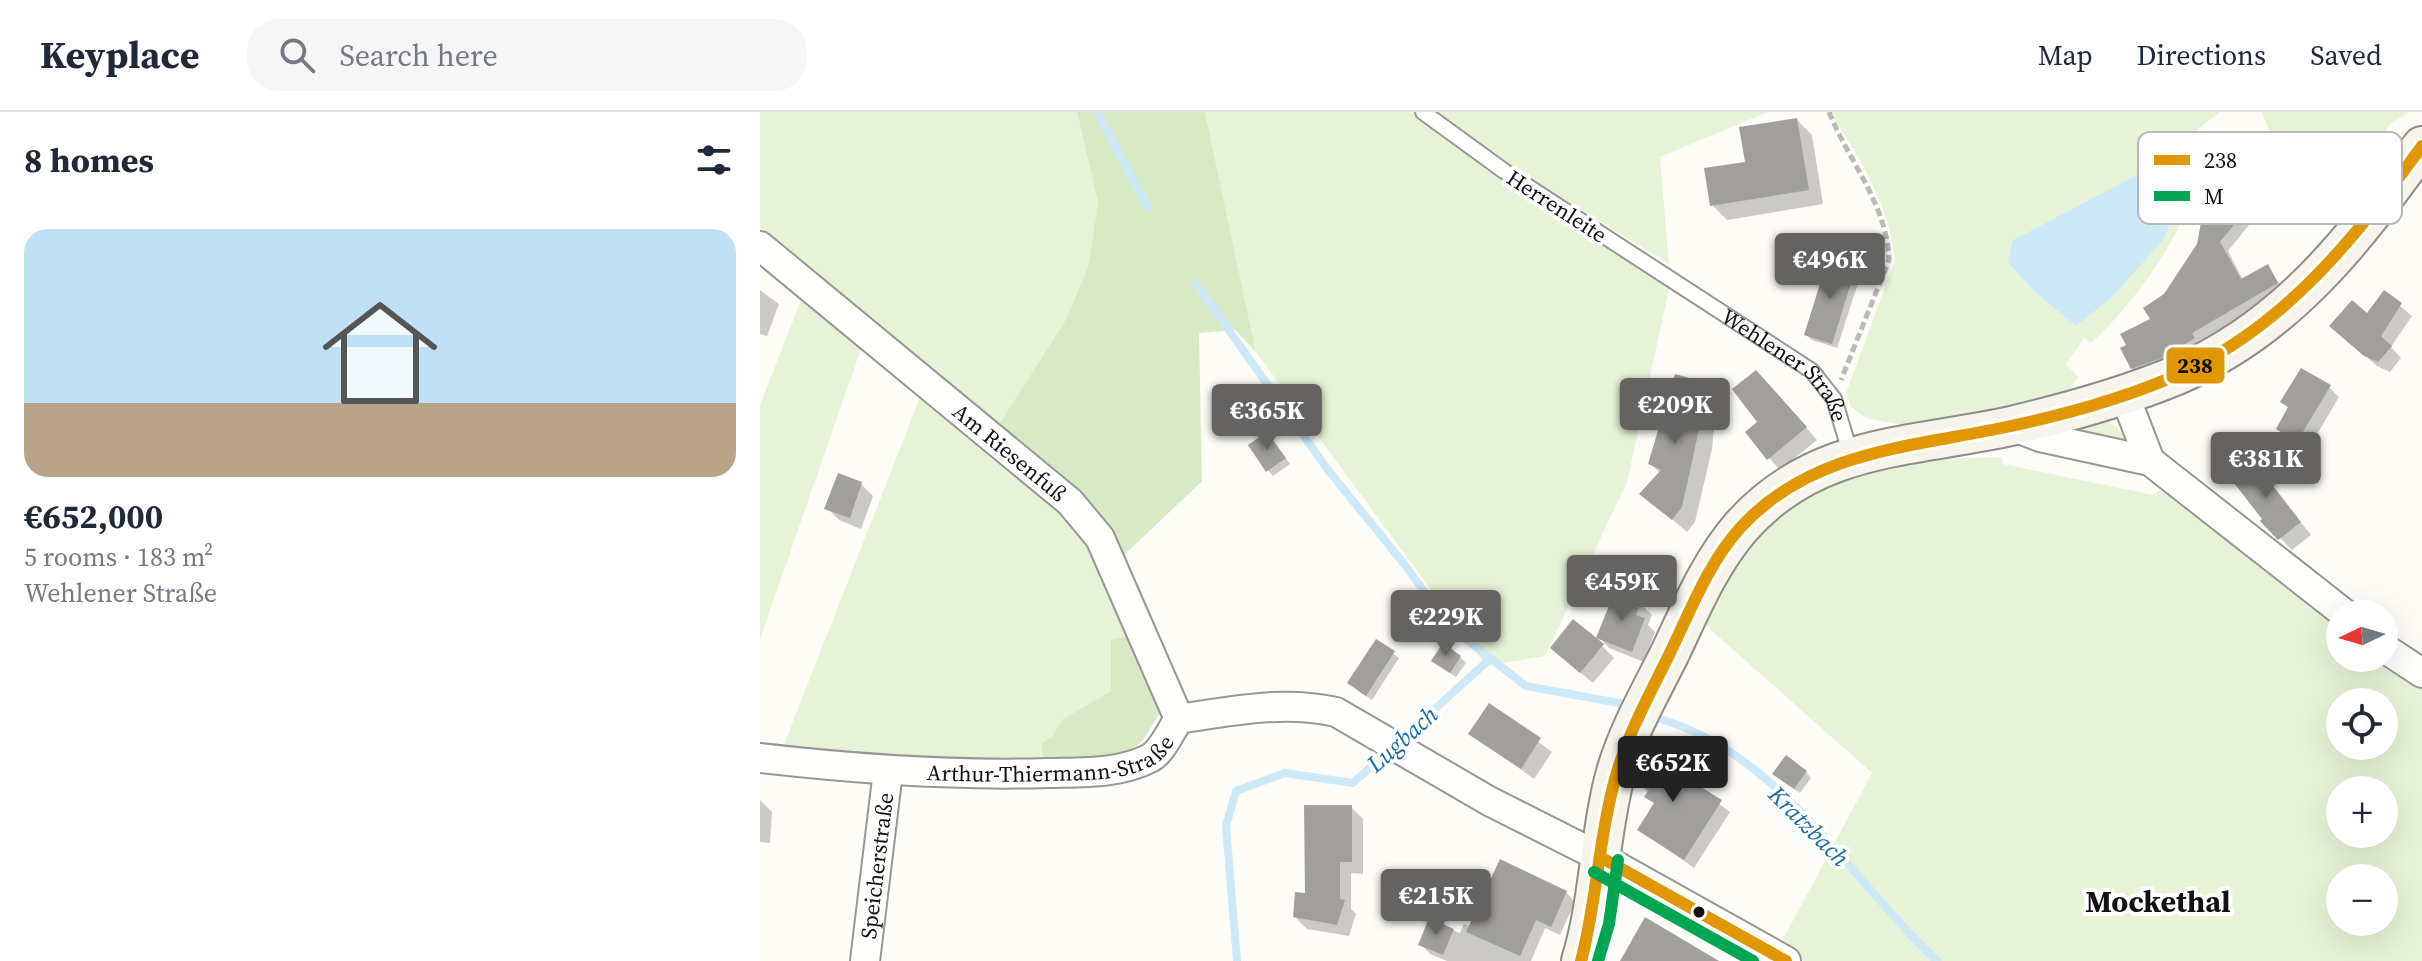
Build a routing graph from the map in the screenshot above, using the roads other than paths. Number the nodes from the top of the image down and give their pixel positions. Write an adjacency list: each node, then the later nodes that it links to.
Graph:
1 (1423, 112): 6 (lane, Herrenleite)
2 (2422, 146): 3 (street, Wehlener Straße)
3 (2402, 174)
4 (2365, 224): 7 (street, Wehlener Straße)
5 (760, 246): 14 (street, Am Riesenfuß)
6 (1693, 294): 9 (lane, Wehlener Straße)
7 (2124, 394): 8 (street, Wehlener Straße); 10 (street)
8 (2012, 426): 9 (street, Wehlener Straße); 10 (street)
9 (1851, 455): 17 (street, Wehlener Straße)
10 (2150, 461): 11 (street)
11 (2327, 600)
12 (2398, 657): 13 (street)
13 (2422, 673)
14 (1179, 719): 16 (street, Arthur-Thiermann-Straße); 17 (street, Arthur-Thiermann-Straße)
15 (760, 758): 16 (street, Arthur-Thiermann-Straße)
16 (888, 771): 18 (street, Speicherstraße)
17 (1602, 858): 19 (street, Wehlener Straße); 20 (street, Arthur-Thiermann-Straße)
18 (865, 961)
19 (1581, 961)
20 (1786, 961)

